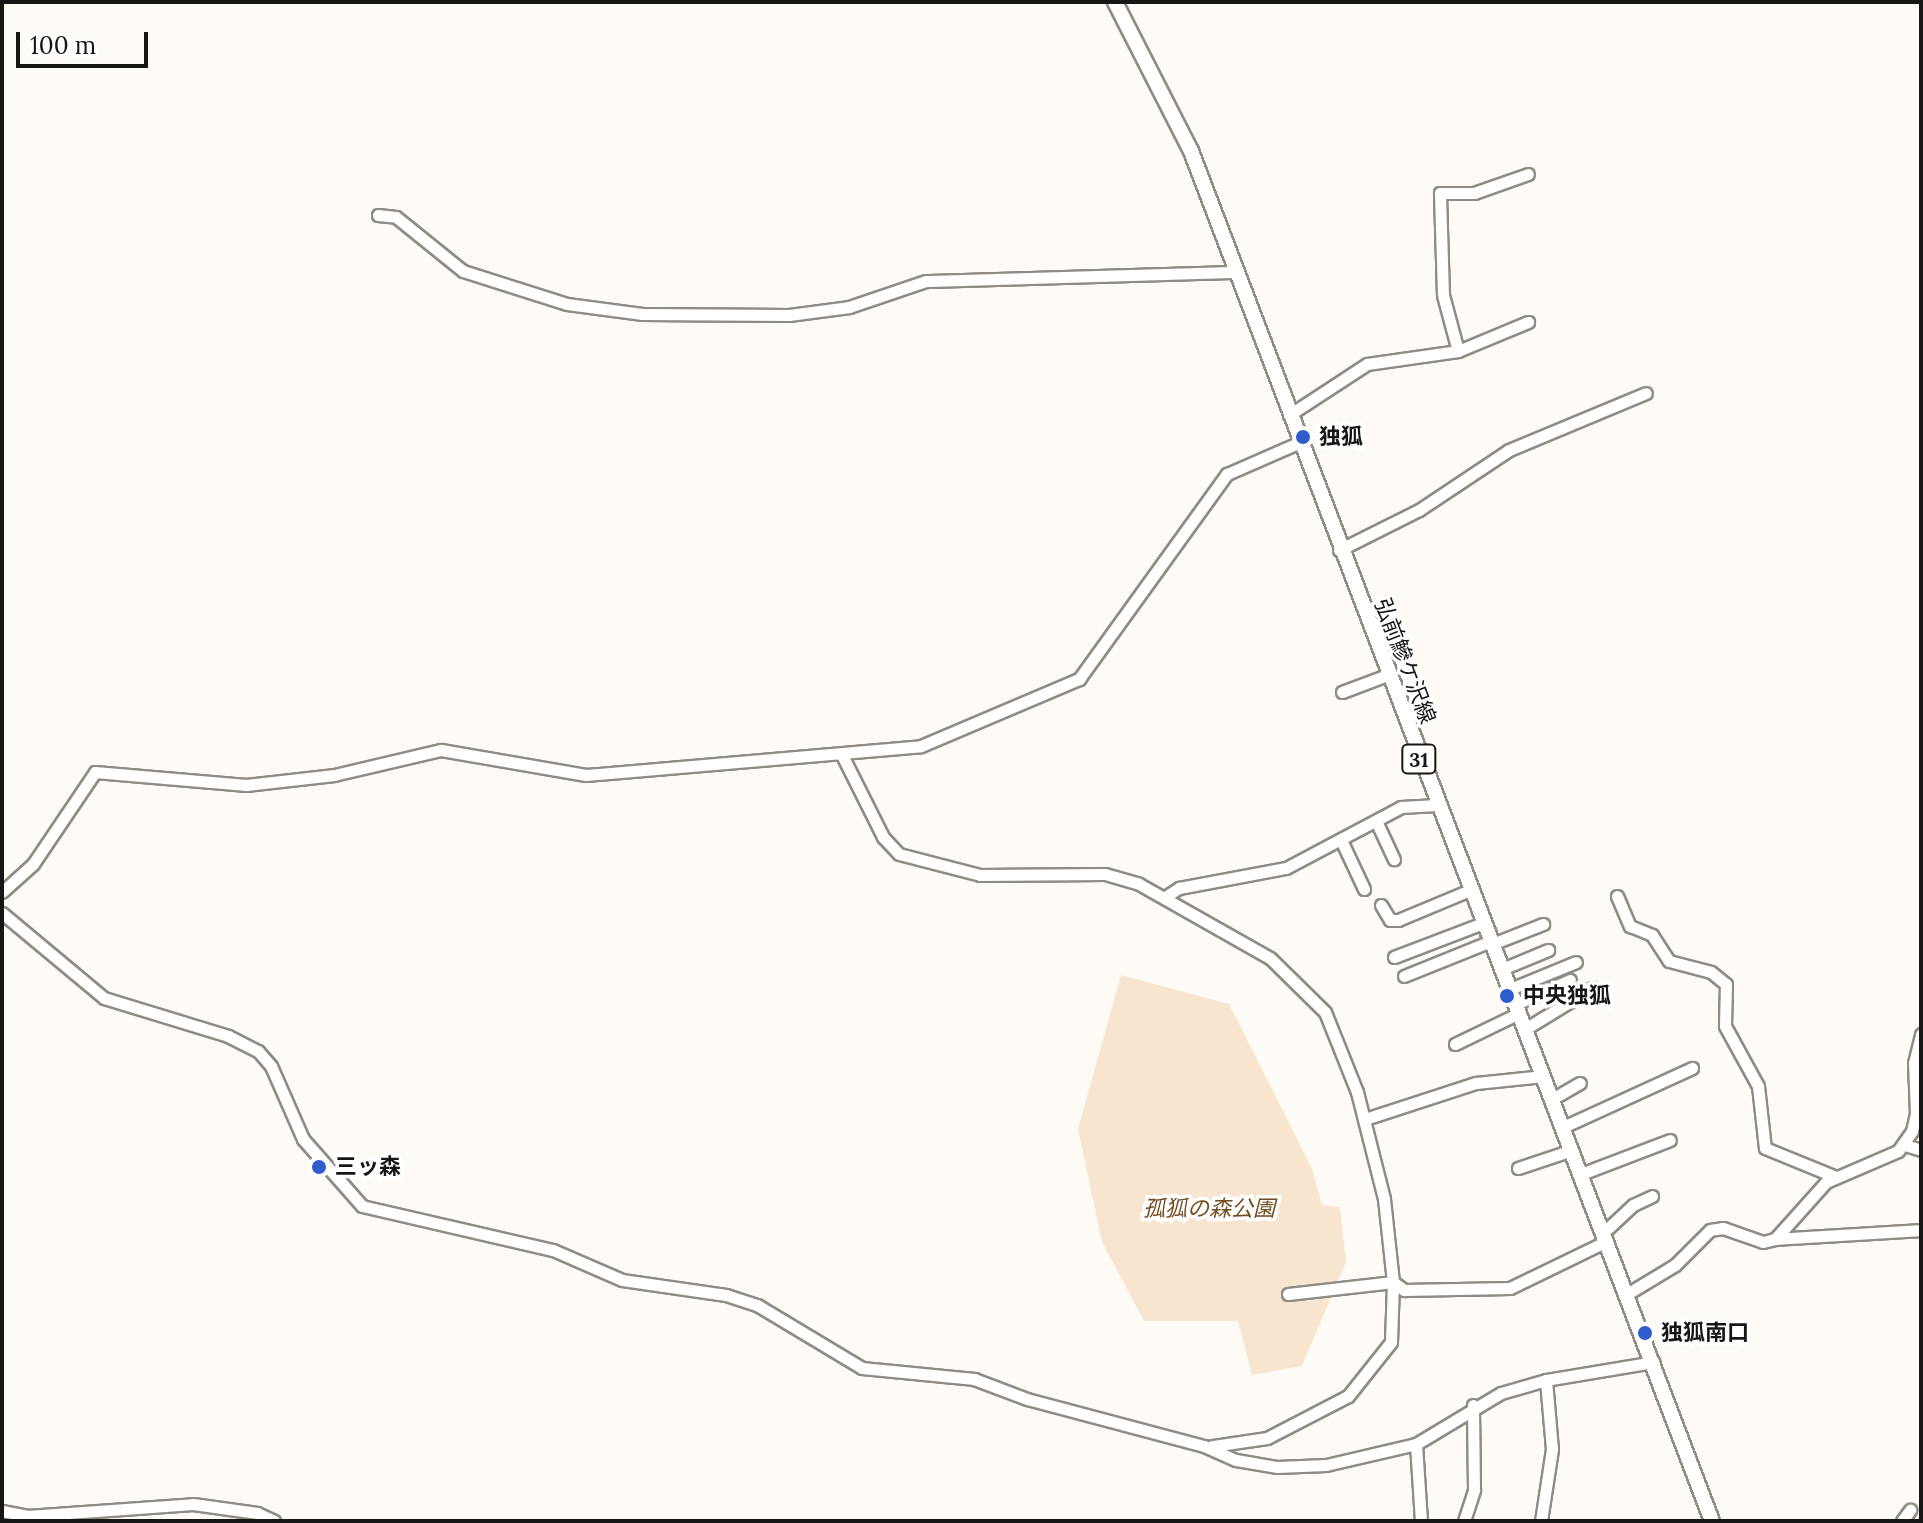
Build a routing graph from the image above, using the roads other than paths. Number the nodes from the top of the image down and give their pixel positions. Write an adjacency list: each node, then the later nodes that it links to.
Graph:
1 (1115, 2): 4 (main road, 弘前鰺ケ沢線 / 31)
2 (1528, 174): 6 (street)
3 (378, 215): 4 (street)
4 (1235, 272): 8 (main road, 弘前鰺ケ沢線 / 31)
5 (1528, 322): 6 (street)
6 (1458, 351): 8 (street)
7 (1646, 393): 10 (street)
8 (1289, 415): 9 (main road, 弘前鰺ケ沢線 / 31)
9 (1298, 443): 10 (main road, 弘前鰺ケ沢線 / 31); 13 (street)
10 (1339, 550): 11 (main road, 弘前鰺ケ沢線 / 31)
11 (1387, 675): 12 (street); 14 (main road, 弘前鰺ケ沢線 / 31)
12 (1342, 692)
13 (842, 755): 20 (street); 22 (street)
14 (1437, 805): 15 (street); 19 (main road, 弘前鰺ケ沢線 / 31)
15 (1377, 823): 16 (street); 17 (street)
16 (1342, 842): 18 (street); 22 (street)
17 (1394, 859)
18 (1364, 889)
19 (1470, 890): 23 (street); 25 (main road, 弘前鰺ケ沢線 / 31)
20 (2, 892)
21 (1617, 896): 52 (street)
22 (1165, 897): 44 (street)
23 (1381, 905)
24 (2, 913): 64 (street)
25 (1483, 923): 27 (main road, 弘前鰺ケ沢線 / 31); 29 (street)
26 (1543, 924): 27 (street)
27 (1492, 943): 31 (main road, 弘前鰺ケ沢線 / 31); 32 (street)
28 (1548, 950): 31 (street)
29 (1394, 957)
30 (1576, 962): 35 (street)
31 (1502, 969): 35 (main road, 弘前鰺ケ沢線 / 31)
32 (1404, 976)
33 (1570, 980): 36 (street)
34 (1592, 988): 37 (street)
35 (1510, 989): 36 (main road, 弘前鰺ケ沢線 / 31)
36 (1517, 1008): 37 (main road, 弘前鰺ケ沢線 / 31); 39 (street)
37 (1525, 1029): 41 (main road, 弘前鰺ケ沢線 / 31)
38 (1921, 1034): 47 (street)
39 (1455, 1044)
40 (1692, 1068): 45 (street)
41 (1544, 1076): 43 (main road, 弘前鰺ケ沢線 / 31); 44 (street)
42 (1580, 1083): 43 (street)
43 (1552, 1099): 45 (main road, 弘前鰺ケ沢線 / 31)
44 (1365, 1119): 57 (street)
45 (1563, 1127): 48 (main road, 弘前鰺ケ沢線 / 31)
46 (1670, 1140): 51 (street)
47 (1905, 1145): 49 (street); 52 (street)
48 (1572, 1150): 50 (street); 51 (main road, 弘前鰺ケ沢線 / 31)
49 (1921, 1150)
50 (1518, 1168)
51 (1581, 1174): 55 (main road, 弘前鰺ケ沢線 / 31)
52 (1836, 1177): 56 (street)
53 (1652, 1196): 55 (street)
54 (1921, 1230): 56 (street)
55 (1605, 1237): 57 (street); 59 (main road, 弘前鰺ケ沢線 / 31)
56 (1775, 1239): 59 (street)
57 (1393, 1282): 58 (street); 64 (street)
58 (1288, 1294)
59 (1627, 1294): 60 (main road, 弘前鰺ケ沢線 / 31)
60 (1653, 1362): 61 (street); 71 (main road, 弘前鰺ケ沢線 / 31)
61 (1546, 1380): 62 (street); 70 (street)
62 (1473, 1405): 63 (street); 69 (street)
63 (1416, 1444): 64 (street); 68 (street)
64 (1204, 1446)
65 (1910, 1510): 72 (street)
66 (2, 1511): 67 (street)
67 (274, 1521)
68 (1421, 1521)
69 (1464, 1521)
70 (1541, 1521)
71 (1712, 1521)
72 (1902, 1521)

